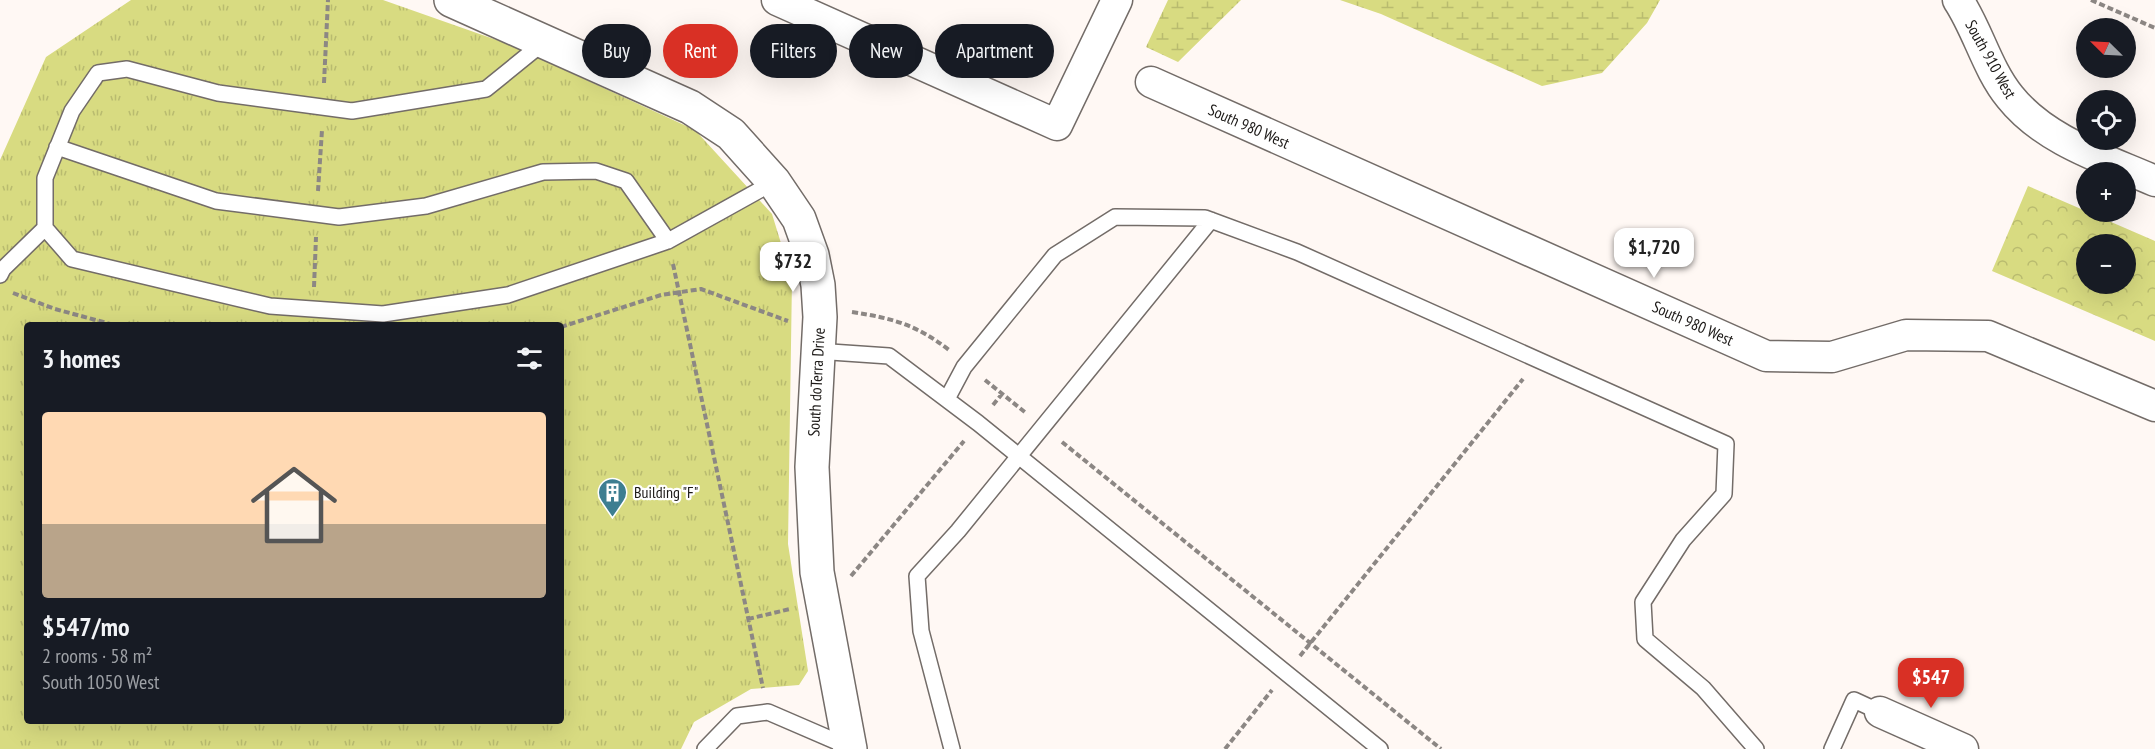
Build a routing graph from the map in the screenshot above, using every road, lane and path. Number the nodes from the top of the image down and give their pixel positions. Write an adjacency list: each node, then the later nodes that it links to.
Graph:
1 (328, 0): 10 (path)
2 (451, 0): 8 (street, South doTerra Drive)
3 (777, 0): 4 (street)
4 (1117, 0)
5 (1959, 0): 12 (street, South 910 West)
6 (2091, 0): 7 (path)
7 (2155, 28)
8 (543, 42): 10 (lane); 13 (street, South doTerra Drive)
9 (1151, 82): 26 (street, South 980 West)
10 (323, 107): 11 (lane); 14 (path)
11 (57, 147): 14 (lane); 16 (lane)
12 (2155, 181)
13 (774, 182): 17 (lane); 22 (street, South doTerra Drive)
14 (317, 214): 17 (lane); 20 (path)
15 (1211, 220): 23 (lane); 25 (lane); 28 (lane)
16 (45, 228): 18 (lane); 20 (lane)
17 (668, 241): 20 (lane); 31 (path)
18 (0, 275)
19 (11, 292): 21 (path)
20 (312, 309)
21 (103, 322)
22 (816, 351): 25 (lane); 35 (street, South doTerra Drive)
23 (1538, 360): 32 (path); 40 (lane)
24 (1002, 394): 27 (path)
25 (947, 399): 27 (lane)
26 (2155, 406)
27 (978, 423): 28 (lane); 29 (path)
28 (1017, 455): 32 (lane); 37 (lane)
29 (850, 577)
30 (790, 609): 31 (path)
31 (748, 619): 33 (path)
32 (1286, 672): 38 (path); 39 (lane)
33 (768, 712): 35 (lane); 36 (lane)
34 (1880, 712): 41 (lane); 42 (street)
35 (849, 748)
36 (705, 749)
37 (952, 749)
38 (1225, 749)
39 (1380, 749)
40 (1756, 749)
41 (1832, 749)
42 (1963, 749)

